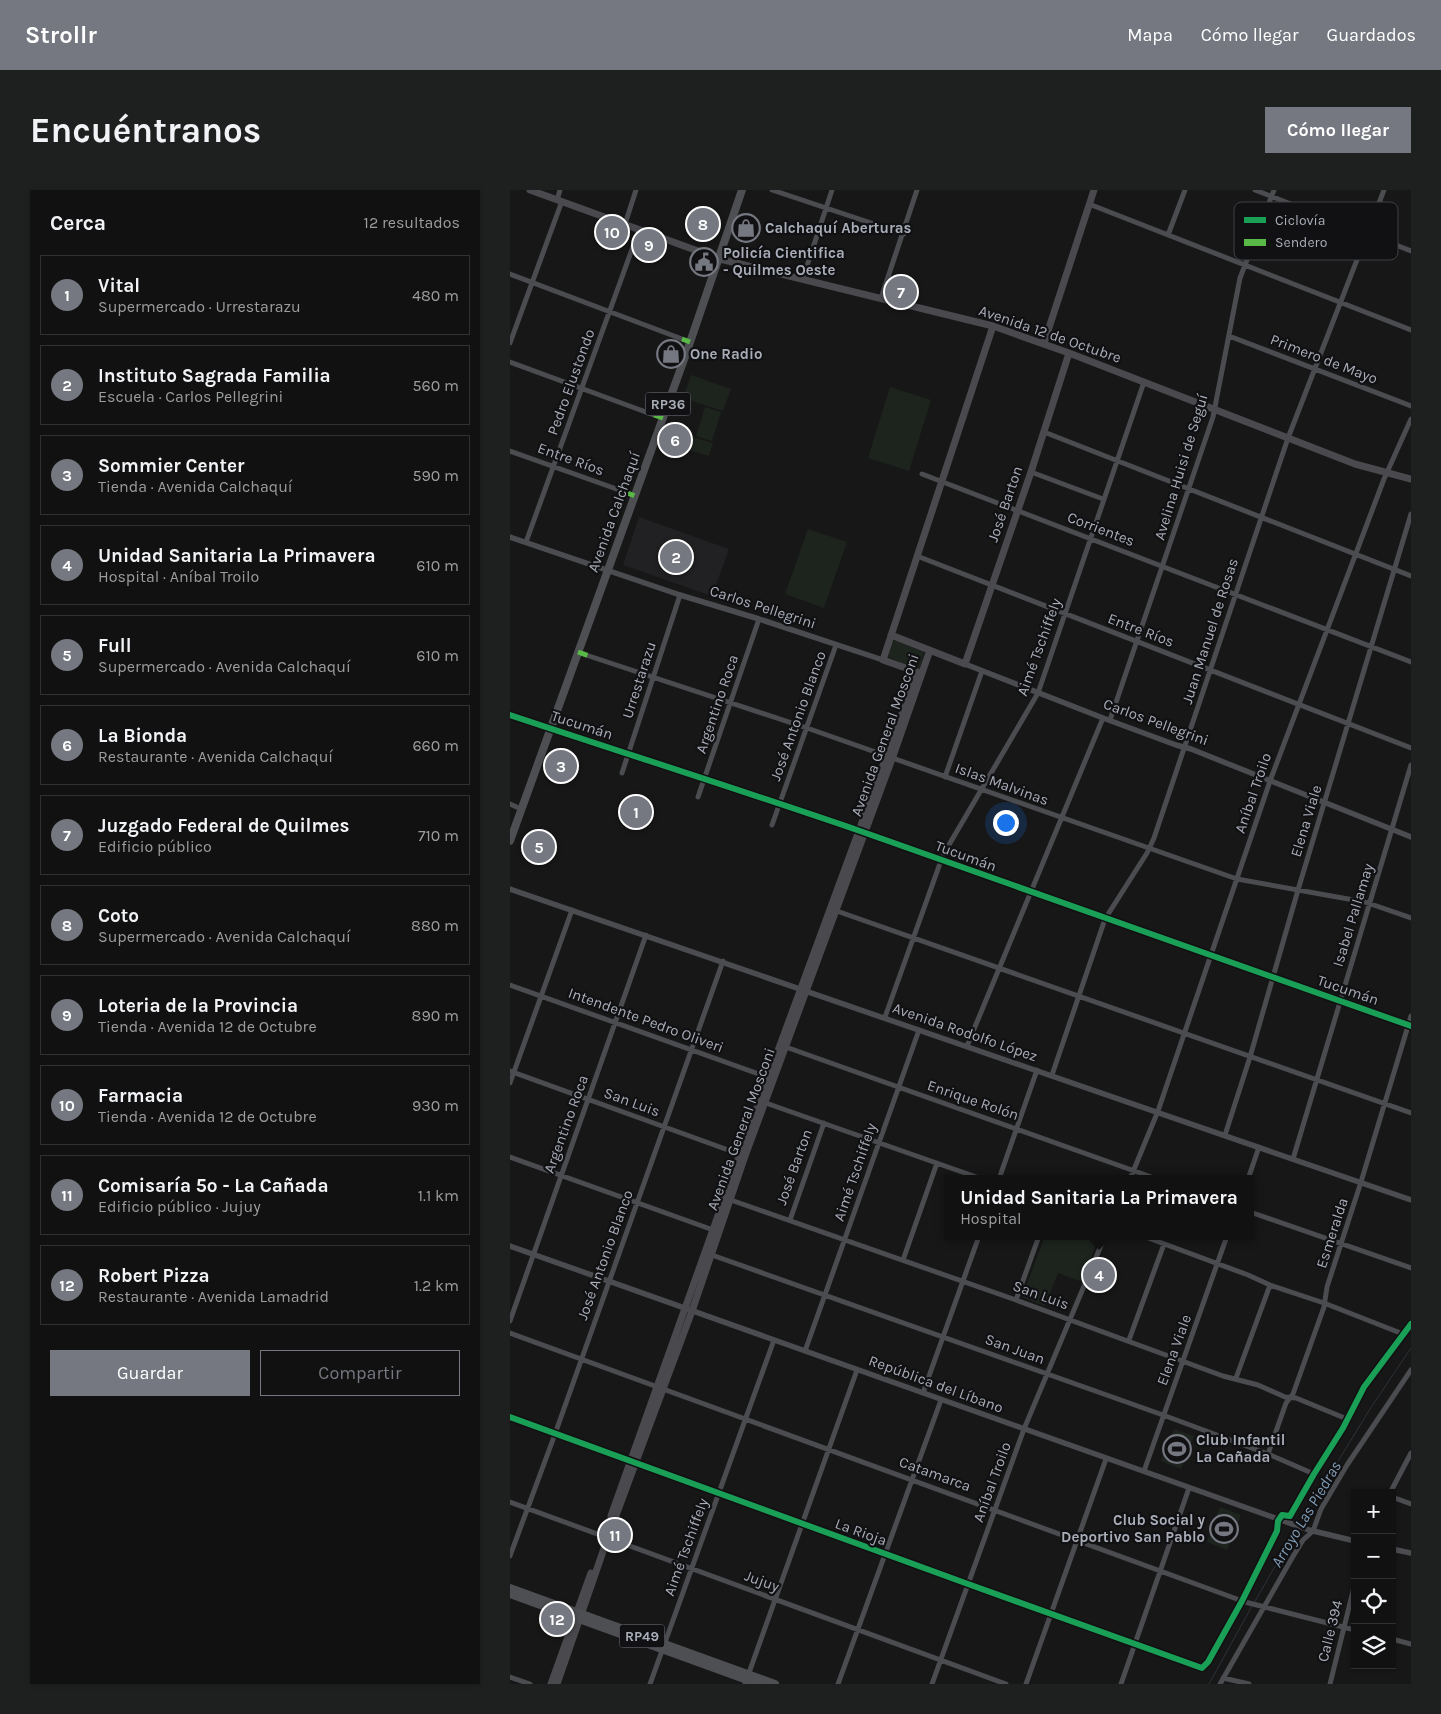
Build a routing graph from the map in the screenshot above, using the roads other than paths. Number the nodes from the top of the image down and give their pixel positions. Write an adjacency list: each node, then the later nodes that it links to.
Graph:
1 (530, 190): 14 (main road, Avenida 12 de Octubre)
2 (560, 190): 14 (street)
3 (636, 190): 20 (street)
4 (742, 190): 26 (main road, Avenida Calchaquí / RP36)
5 (772, 190): 19 (street)
6 (832, 190): 19 (street)
7 (917, 190): 22 (street)
8 (1094, 190): 18 (main road)
9 (1185, 190): 23 (street)
10 (1255, 190): 13 (street)
11 (1274, 190): 13 (street, Avelina Huisi de Seguí)
12 (1384, 190): 17 (street, Juan Manuel de Rosas)
13 (1271, 196): 15 (street, Avelina Huisi de Seguí); 16 (street)
14 (559, 201): 20 (main road, Avenida 12 de Octubre); 32 (street)
15 (1269, 202)
16 (1286, 202)
17 (1379, 202)
18 (1089, 204): 23 (street); 41 (main road)
19 (826, 208): 22 (street); 31 (street)
20 (625, 224): 21 (main road, Avenida 12 de Octubre)
21 (639, 230): 26 (main road, Avenida 12 de Octubre); 35 (street, Pedro Elustondo)
22 (904, 234): 33 (street)
23 (1168, 235): 29 (street)
24 (1398, 246): 25 (street)
25 (1411, 251)
26 (720, 259): 31 (main road, Avenida 12 de Octubre); 74 (main road, Avenida Calchaquí / RP36)
27 (1247, 260): 29 (street, Avelina Huisi de Seguí)
28 (1357, 260): 34 (street, Juan Manuel de Rosas)
29 (1245, 265): 34 (street); 38 (street, Avelina Huisi de Seguí)
30 (510, 274): 32 (street)
31 (803, 278): 33 (main road, Avenida 12 de Octubre)
32 (532, 282): 35 (street); 40 (street)
33 (881, 298): 36 (main road, Avenida 12 de Octubre)
34 (1340, 302): 37 (street); 44 (street, Juan Manuel de Rosas)
35 (610, 311): 39 (street); 46 (street, Pedro Elustondo)
36 (993, 326): 41 (main road, Avenida 12 de Octubre); 60 (main road, Avenida General Mosconi)
37 (1411, 330)
38 (1229, 336): 44 (street, Primero de Mayo); 48 (street, Avelina Huisi de Seguí)
39 (682, 339)
40 (510, 343)
41 (1044, 343): 42 (main road, Avenida 12 de Octubre)
42 (1069, 353): 45 (main road, Avenida 12 de Octubre); 51 (main road, José Barton)
43 (510, 362): 46 (street)
44 (1315, 368): 47 (street, Primero de Mayo); 52 (street, Juan Manuel de Rosas)
45 (1144, 382): 48 (main road, Avenida 12 de Octubre); 54 (street, Aimé Tschiffely)
46 (582, 389): 49 (street); 55 (street, Pedro Elustondo)
47 (1411, 406)
48 (1214, 409): 52 (main road, Avenida 12 de Octubre); 61 (street, Avelina Huisi de Seguí)
49 (654, 415)
50 (1411, 419): 57 (street, Aníbal Troilo)
51 (1044, 432): 54 (street); 56 (main road, José Barton)
52 (1288, 438): 57 (main road, Avenida 12 de Octubre); 66 (street, Juan Manuel de Rosas)
53 (510, 451): 55 (street, Entre Ríos)
54 (1116, 461): 61 (street); 63 (street, Aimé Tschiffely)
55 (553, 466): 62 (street, Entre Ríos); 69 (street, Pedro Elustondo)
56 (1031, 472): 63 (street); 64 (main road, José Barton)
57 (1386, 472): 59 (main road, Avenida 12 de Octubre); 70 (street, Aníbal Troilo)
58 (922, 474): 60 (street, Corrientes)
59 (1411, 480)
60 (942, 481): 64 (street, Corrientes); 71 (main road, Avenida General Mosconi)
61 (1188, 490): 66 (street); 72 (street, Avelina Huisi de Seguí)
62 (625, 492)
63 (1103, 499): 68 (street, Aimé Tschiffely)
64 (1018, 510): 68 (street, Corrientes); 76 (main road, José Barton)
65 (1411, 514): 73 (street, Elena Viale)
66 (1260, 518): 70 (street); 77 (street, Juan Manuel de Rosas)
67 (510, 537): 69 (street, Carlos Pellegrini)
68 (1090, 539): 72 (street, Corrientes); 79 (street, Aimé Tschiffely)
69 (526, 542): 74 (street, Carlos Pellegrini)
70 (1355, 555): 73 (street); 81 (street, Aníbal Troilo)
71 (918, 556): 76 (street, Entre Ríos); 82 (main road, Avenida General Mosconi)
72 (1163, 565): 77 (street, Corrientes); 83 (street, Avelina Huisi de Seguí)
73 (1394, 570): 75 (street); 85 (street, Elena Viale)
74 (607, 571): 78 (street, Carlos Pellegrini); 102 (main road, Avenida Calchaquí / RP36)
75 (1411, 576)
76 (992, 586): 79 (street, Entre Ríos); 90 (main road, José Barton)
77 (1235, 594): 81 (street, Corrientes); 91 (street, Juan Manuel de Rosas)
78 (680, 595): 80 (street, Carlos Pellegrini); 94 (street, Urrestarazu)
79 (1064, 614): 83 (street, Entre Ríos); 95 (street, Aimé Tschiffely)
80 (759, 619): 84 (street, Carlos Pellegrini); 96 (street, Argentino Roca)
81 (1327, 629): 85 (street, Corrientes); 97 (street, Aníbal Troilo)
82 (891, 635): 86 (main road, Carlos Pellegrini); 88 (main road, Avenida General Mosconi)
83 (1137, 642): 91 (street, Entre Ríos); 100 (street, Avelina Huisi de Seguí)
84 (836, 645): 88 (street, Carlos Pellegrini); 103 (street, José Antonio Blanco)
85 (1372, 646): 89 (street, Corrientes); 101 (street, Elena Viale)
86 (930, 650): 90 (main road, Carlos Pellegrini); 93 (main road, Avenida General Mosconi)
87 (589, 656): 94 (street, Islas Malvinas)
88 (882, 660): 93 (main road, Carlos Pellegrini)
89 (1411, 662)
90 (965, 664): 92 (street, Carlos Pellegrini)
91 (1210, 670): 97 (street, Entre Ríos); 104 (street, Juan Manuel de Rosas)
92 (982, 671): 95 (street, Carlos Pellegrini); 110 (street)
93 (919, 673): 107 (main road, Avenida General Mosconi)
94 (653, 678): 96 (street, Islas Malvinas); 106 (street, Urrestarazu)
95 (1038, 693): 99 (street, Carlos Pellegrini); 113 (street, Aimé Tschiffely)
96 (730, 703): 103 (street, Islas Malvinas); 111 (street, Argentino Roca)
97 (1299, 704): 101 (street, Entre Ríos); 112 (street, Aníbal Troilo)
98 (510, 715): 102 (street, Tucumán)
99 (1103, 718): 100 (street, Carlos Pellegrini); 119 (street)
100 (1110, 720): 104 (street, Carlos Pellegrini)
101 (1348, 723): 105 (street, Entre Ríos); 115 (street, Elena Viale)
102 (550, 728): 106 (street, Tucumán); 118 (main road, Avenida Calchaquí / RP36)
103 (806, 728): 107 (street, Islas Malvinas); 117 (street, José Antonio Blanco)
104 (1184, 747): 112 (street, Carlos Pellegrini); 125 (street, Juan Manuel de Rosas)
105 (1411, 748)
106 (629, 753): 109 (street, Urrestarazu); 111 (street, Tucumán)
107 (890, 758): 110 (street, Islas Malvinas); 122 (main road, Avenida General Mosconi)
108 (1411, 765): 121 (street, Isabel Pallamay)
109 (622, 773)
110 (946, 777): 113 (street, Islas Malvinas)
111 (705, 778): 114 (street, Argentino Roca); 117 (street, Tucumán)
112 (1270, 781): 115 (street, Carlos Pellegrini); 127 (street, Aníbal Troilo)
113 (982, 790): 119 (street, Islas Malvinas); 126 (street, Aimé Tschiffely)
114 (698, 796)
115 (1324, 802): 121 (street, Carlos Pellegrini); 129 (street, Elena Viale)
116 (510, 804): 118 (street)
117 (780, 804): 120 (street, José Antonio Blanco); 122 (street, Tucumán)
118 (521, 808): 124 (main road, Avenida Calchaquí / RP36)
119 (1061, 818): 125 (street, Islas Malvinas); 130 (street)
120 (772, 825)
121 (1392, 829): 123 (street, Carlos Pellegrini); 131 (street, Isabel Pallamay)
122 (862, 832): 126 (street, Tucumán); 133 (main road, Avenida General Mosconi)
123 (1411, 837)
124 (510, 841)
125 (1149, 848): 127 (street, Islas Malvinas); 135 (street, Juan Manuel de Rosas)
126 (941, 860): 130 (street, Tucumán); 137 (street, Aimé Tschiffely)
127 (1237, 879): 129 (street, Islas Malvinas); 138 (street, Aníbal Troilo)
128 (510, 889): 132 (street, Avenida Rodolfo López)
129 (1298, 890): 131 (street, Islas Malvinas); 141 (street, Elena Viale)
130 (1030, 892): 135 (street, Tucumán); 140 (street)
131 (1370, 903): 134 (street, Islas Malvinas); 146 (street, Isabel Pallamay)
132 (572, 910): 136 (street, Avenida Rodolfo López); 144 (street)
133 (833, 910): 137 (street); 143 (main road, Avenida General Mosconi)
134 (1411, 918)
135 (1105, 919): 138 (street, Tucumán); 145 (street, Juan Manuel de Rosas)
136 (646, 935): 139 (street, Avenida Rodolfo López); 149 (street, Argentino Roca)
137 (913, 939): 140 (street); 148 (street, Aimé Tschiffely)
138 (1210, 956): 141 (street, Tucumán); 152 (street, Aníbal Troilo)
139 (723, 961): 143 (street, Avenida Rodolfo López); 155 (street, José Antonio Blanco)
140 (998, 969): 145 (street); 154 (street)
141 (1273, 978): 146 (street, Tucumán); 156 (street, Elena Viale)
142 (510, 985): 144 (street, Intendente Pedro Oliveri)
143 (803, 990): 148 (street, Avenida Rodolfo López); 153 (main road, Avenida General Mosconi)
144 (541, 996): 149 (street, Intendente Pedro Oliveri); 158 (street)
145 (1078, 997): 152 (street); 159 (street, Juan Manuel de Rosas)
146 (1340, 1001): 150 (street, Tucumán); 161 (street, Isabel Pallamay)
147 (1411, 1016): 150 (street, Esmeralda)
148 (885, 1017): 151 (street, Avenida Rodolfo López)
149 (616, 1023): 155 (street, Intendente Pedro Oliveri); 164 (street, Argentino Roca)
150 (1410, 1025): 166 (street, Esmeralda)
151 (919, 1030): 154 (street, Avenida Rodolfo López); 163 (street, Aimé Tschiffely)
152 (1184, 1034): 156 (street); 167 (street, Aníbal Troilo)
153 (782, 1046): 160 (main road, Avenida General Mosconi); 163 (street, Enrique Rolón)
154 (966, 1046): 157 (street, Avenida Rodolfo López)
155 (692, 1050): 160 (street, Intendente Pedro Oliveri); 170 (street, José Antonio Blanco)
156 (1250, 1057): 161 (street); 172 (street, Elena Viale)
157 (1037, 1070): 159 (street, Avenida Rodolfo López); 171 (street)
158 (512, 1072): 162 (street); 164 (street, San Luis)
159 (1052, 1075): 167 (street, Avenida Rodolfo López)
160 (770, 1078): 165 (main road, Avenida General Mosconi)
161 (1317, 1080): 166 (street); 177 (street, Isabel Pallamay)
162 (510, 1083)
163 (898, 1087): 171 (street, Enrique Rolón); 173 (street, Aimé Tschiffely)
164 (589, 1100): 170 (street, San Luis); 180 (street, Argentino Roca)
165 (762, 1102): 169 (street); 175 (main road, Avenida General Mosconi)
166 (1385, 1104): 168 (street); 186 (street, Esmeralda)
167 (1158, 1111): 172 (street, Avenida Rodolfo López); 179 (street, Aníbal Troilo)
168 (1411, 1113)
169 (824, 1123): 173 (street); 191 (street, José Barton)
170 (665, 1127): 175 (street, San Luis); 189 (street, José Antonio Blanco)
171 (1016, 1128): 179 (street, Enrique Rolón); 182 (street)
172 (1225, 1135): 174 (street, Avenida Rodolfo López)
173 (878, 1142): 178 (street); 193 (street, Aimé Tschiffely)
174 (1259, 1147): 177 (street, Avenida Rodolfo López); 185 (street)
175 (742, 1155): 187 (main road, Avenida General Mosconi)
176 (510, 1157): 180 (street)
177 (1293, 1159): 186 (street, Avenida Rodolfo López)
178 (937, 1163): 181 (street); 204 (street)
179 (1134, 1170): 183 (street, Aníbal Troilo); 184 (street, Enrique Rolón)
180 (561, 1175): 189 (street); 202 (street, Argentino Roca)
181 (971, 1175)
182 (1000, 1175)
183 (1132, 1175)
184 (1147, 1175)
185 (1249, 1175)
186 (1361, 1182): 188 (street, Avenida Rodolfo López); 200 (street, Esmeralda)
187 (727, 1199): 191 (street, San Luis); 192 (main road, Avenida General Mosconi)
188 (1411, 1200)
189 (636, 1202): 192 (street); 208 (street, José Antonio Blanco)
190 (1254, 1213): 200 (street)
191 (790, 1220): 193 (street, San Luis)
192 (716, 1231): 203 (main road, Avenida General Mosconi)
193 (844, 1239): 204 (street, San Luis); 210 (street, Aimé Tschiffely)
194 (977, 1240): 207 (street)
195 (1038, 1240): 211 (street)
196 (1102, 1240): 214 (street, Aníbal Troilo)
197 (1154, 1240): 199 (street)
198 (1226, 1240): 205 (street, Elena Viale)
199 (1164, 1244): 205 (street); 221 (street)
200 (1342, 1245): 206 (street); 212 (street, Esmeralda)
201 (510, 1246): 202 (street, República del Líbano)
202 (533, 1254): 208 (street, República del Líbano); 215 (street, Argentino Roca)
203 (708, 1254): 210 (street, San Juan); 213 (main road, Avenida General Mosconi)
204 (903, 1260): 207 (street, San Luis)
205 (1218, 1263): 209 (street); 224 (street, Elena Viale)
206 (1411, 1268)
207 (963, 1281): 211 (street, San Luis); 219 (street)
208 (608, 1282): 213 (street, República del Líbano); 223 (street, José Antonio Blanco)
209 (1270, 1285): 212 (street); 228 (street)
210 (824, 1294): 219 (street, San Juan); 222 (street, Aimé Tschiffely)
211 (1016, 1300): 214 (street, San Luis)
212 (1324, 1303): 218 (street); 231 (street, Esmeralda)
213 (689, 1310): 220 (street, República del Líbano); 229 (main road, Avenida General Mosconi)
214 (1069, 1319): 221 (street, San Luis); 227 (street, Aníbal Troilo)
215 (510, 1321)
216 (1411, 1324): 218 (street)
217 (510, 1333): 223 (street, Catamarca)
218 (1402, 1334): 236 (street)
219 (944, 1337): 227 (street, San Juan); 230 (street)
220 (774, 1340): 222 (street, República del Líbano); 235 (street, Aimé Tschiffely)
221 (1129, 1340): 224 (street, San Luis)
222 (805, 1351): 225 (street, República del Líbano)
223 (581, 1359): 229 (street, Catamarca); 238 (street, José Antonio Blanco)
224 (1184, 1360): 228 (street, San Luis); 233 (street, Elena Viale)
225 (857, 1370): 230 (street, República del Líbano); 239 (street)
226 (1411, 1370): 257 (street)
227 (1046, 1374): 233 (street, San Juan); 237 (street, Aníbal Troilo)
228 (1236, 1378): 231 (street, San Luis)
229 (660, 1388): 235 (street, Catamarca); 243 (main road, Avenida General Mosconi)
230 (923, 1393): 232 (street, República del Líbano)
231 (1291, 1397): 236 (street, San Luis); 241 (street, Esmeralda)
232 (941, 1400): 237 (street, República del Líbano); 246 (street)
233 (1164, 1415): 241 (street, San Juan); 244 (street, Elena Viale)
234 (510, 1417): 238 (street, La Rioja)
235 (746, 1419): 239 (street, Catamarca); 249 (street, Aimé Tschiffely)
236 (1347, 1419): 245 (street)
237 (1024, 1429): 242 (street, República del Líbano); 254 (street, Aníbal Troilo)
238 (555, 1434): 243 (street, La Rioja); 253 (street, José Antonio Blanco)
239 (828, 1449): 246 (street, Catamarca); 256 (street)
240 (1411, 1453): 248 (street)
241 (1268, 1454): 245 (street, San Juan)
242 (1106, 1459): 244 (street, República del Líbano); 259 (street)
243 (633, 1463): 249 (street, La Rioja); 258 (main road, Avenida General Mosconi)
244 (1144, 1471): 247 (street, República del Líbano)
245 (1314, 1474): 255 (street)
246 (912, 1479): 254 (street, Catamarca); 262 (street)
247 (1189, 1488): 255 (street, República del Líbano); 266 (street)
248 (1392, 1489)
249 (719, 1494): 256 (street, La Rioja); 265 (street, Aimé Tschiffely)
250 (1396, 1498): 252 (street)
251 (510, 1502): 253 (street, Jujuy)
252 (1411, 1504)
253 (527, 1508): 258 (street, Jujuy); 264 (street, José Antonio Blanco)
254 (995, 1510): 259 (street, Catamarca); 267 (street, Aníbal Troilo)
255 (1282, 1520): 257 (street, República del Líbano); 272 (street)
256 (802, 1524): 262 (street, La Rioja); 270 (street)
257 (1311, 1531): 260 (street, República del Líbano); 273 (street)
258 (606, 1536): 265 (street, Jujuy); 275 (main road, Avenida General Mosconi)
259 (1077, 1540): 266 (street, Catamarca); 274 (street)
260 (1351, 1540)
261 (1396, 1550): 263 (street)
262 (885, 1554): 267 (street, La Rioja); 278 (street)
263 (1411, 1554)
264 (510, 1556)
265 (692, 1569): 270 (street, Jujuy); 282 (street, Aimé Tschiffely)
266 (1160, 1570): 272 (street, Catamarca); 280 (street)
267 (968, 1584): 274 (street, La Rioja); 283 (street, Aníbal Troilo)
268 (510, 1588): 275 (main road, RP49)
269 (510, 1594): 275 (main road, RP49)
270 (775, 1598): 278 (street, Jujuy); 286 (street)
271 (1351, 1599): 276 (street, Calle 394)
272 (1243, 1602): 273 (street, Catamarca); 280 (street, La Rioja)
273 (1262, 1607): 276 (street, Catamarca); 285 (street)
274 (1051, 1614): 280 (street, La Rioja); 296 (street)
275 (578, 1615): 282 (main road, RP49); 288 (main road); 289 (main road)
276 (1344, 1627): 277 (street, Catamarca); 300 (street, Calle 394)
277 (1351, 1629)
278 (858, 1630): 283 (street, Jujuy); 293 (street)
279 (1396, 1640): 281 (street)
280 (1134, 1644): 297 (street)
281 (1411, 1644)
282 (664, 1646): 286 (main road, RP49); 290 (street, Aimé Tschiffely)
283 (941, 1660): 294 (street, Aníbal Troilo); 295 (street, Jujuy)
284 (510, 1677): 287 (street)
285 (1223, 1678): 298 (street); 299 (street)
286 (747, 1679): 291 (main road, RP49); 292 (main road, RP49)
287 (530, 1684)
288 (551, 1684)
289 (557, 1684)
290 (650, 1684)
291 (758, 1684)
292 (775, 1684)
293 (838, 1684)
294 (932, 1684)
295 (1006, 1684)
296 (1026, 1684)
297 (1120, 1684)
298 (1220, 1684)
299 (1250, 1684)
300 (1330, 1684)

